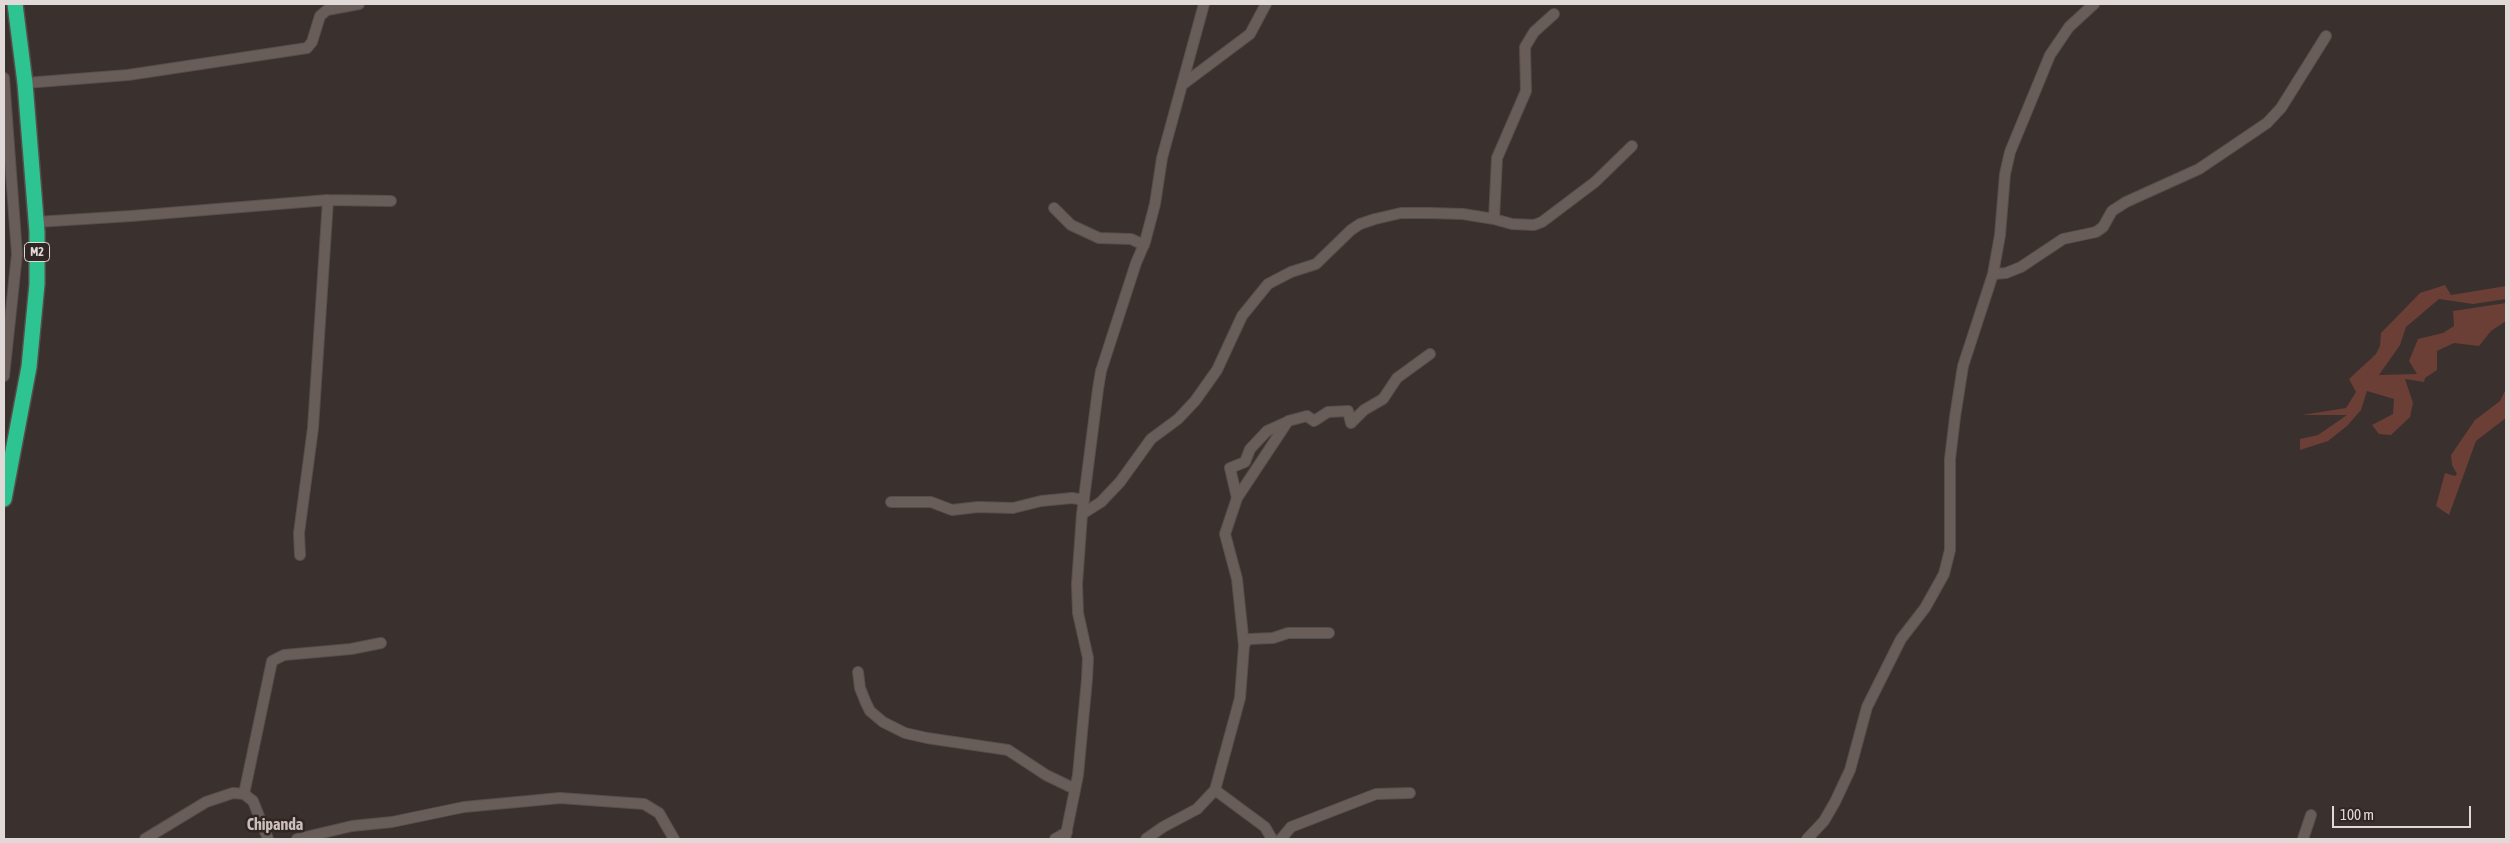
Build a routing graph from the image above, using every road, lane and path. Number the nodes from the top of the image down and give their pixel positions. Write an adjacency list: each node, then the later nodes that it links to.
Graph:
1 (15, 4): 9 (highway, M2)
2 (359, 4): 9 (street)
3 (1204, 4): 10 (street)
4 (1266, 4): 10 (street)
5 (2094, 4): 18 (street)
6 (1554, 14): 15 (street)
7 (2326, 36): 18 (street)
8 (4, 78): 19 (street)
9 (25, 83): 16 (highway, M2)
10 (1182, 85): 17 (street)
11 (1632, 146): 15 (street)
12 (328, 200): 13 (street); 16 (street); 29 (street)
13 (392, 201)
14 (1054, 208): 17 (street)
15 (1494, 219): 28 (street)
16 (36, 222): 23 (highway, M2)
17 (1144, 245): 26 (street)
18 (1993, 274): 48 (street)
19 (8, 294): 21 (street)
20 (1430, 354): 22 (street)
21 (4, 376)
22 (1288, 421): 24 (street); 24 (street)
23 (8, 455): 25 (highway, M2)
24 (1237, 498): 32 (street)
25 (4, 500)
26 (1084, 500): 27 (street); 28 (street)
27 (891, 502)
28 (1082, 514): 34 (street)
29 (300, 555)
30 (1330, 633): 32 (street)
31 (381, 643): 37 (street)
32 (1244, 646): 35 (street)
33 (858, 672): 34 (street)
34 (1075, 789): 39 (street)
35 (1215, 790): 45 (street); 46 (street)
36 (1410, 793): 47 (street)
37 (244, 794): 40 (street); 41 (street)
38 (2311, 815): 49 (street)
39 (1066, 836): 44 (street)
40 (145, 839)
41 (268, 839)
42 (296, 839): 43 (street)
43 (674, 839)
44 (1055, 839)
45 (1146, 839)
46 (1272, 839)
47 (1281, 839)
48 (1806, 839)
49 (2303, 839)

